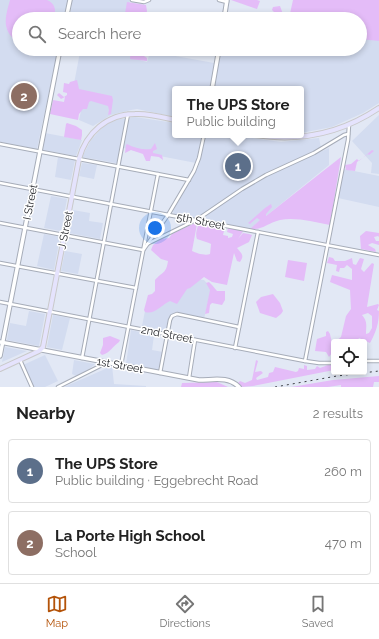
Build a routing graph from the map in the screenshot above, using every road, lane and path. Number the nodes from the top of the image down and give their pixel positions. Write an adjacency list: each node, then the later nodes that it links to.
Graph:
1 (70, 0): 6 (street)
2 (132, 0): 4 (street)
3 (219, 0): 5 (street)
4 (148, 1)
5 (227, 1): 7 (street)
6 (67, 12)
7 (225, 12)
8 (59, 56): 19 (street, I Street)
9 (218, 56): 10 (street)
10 (213, 86)
11 (379, 108): 14 (main road)
12 (128, 114): 13 (main road); 20 (main road, J Street); 21 (street)
13 (172, 119)
14 (349, 125): 15 (street); 16 (main road)
15 (348, 134): 30 (street); 37 (street)
16 (304, 136)
17 (203, 138): 23 (street)
18 (0, 144): 19 (street)
19 (40, 152): 20 (street); 25 (street, I Street)
20 (79, 159): 21 (street); 26 (main road, J Street)
21 (118, 166): 22 (street); 27 (street)
22 (158, 174): 23 (street); 28 (street)
23 (189, 180): 29 (street)
24 (0, 183): 25 (street, 5th Street)
25 (32, 189): 26 (street, 5th Street); 32 (street, I Street)
26 (71, 197): 27 (street, 5th Street); 34 (main road, J Street)
27 (111, 204): 28 (street, 5th Street); 35 (street)
28 (150, 212): 29 (street, 5th Street); 38 (street)
29 (168, 215): 30 (street, 5th Street); 36 (street)
30 (195, 220): 33 (street, 5th Street); 36 (street)
31 (0, 223): 32 (street)
32 (25, 228): 34 (street); 41 (street, I Street)
33 (258, 232): 37 (street, 5th Street); 50 (street)
34 (64, 235): 35 (street); 42 (main road, J Street)
35 (104, 242): 38 (street); 43 (street)
36 (147, 244): 38 (street)
37 (327, 245): 39 (street, 5th Street); 59 (street)
38 (143, 250): 44 (street)
39 (379, 255)
40 (0, 263): 41 (street)
41 (18, 266): 42 (street); 46 (street, I Street)
42 (57, 273): 43 (street); 47 (main road, J Street)
43 (97, 281): 44 (street); 48 (street)
44 (136, 288): 49 (street)
45 (0, 302): 46 (street, 2nd Street)
46 (10, 304): 47 (street, 2nd Street); 53 (street, I Street)
47 (50, 312): 48 (street, 2nd Street); 55 (main road, J Street)
48 (89, 319): 49 (street, 2nd Street); 57 (street)
49 (128, 326): 51 (street, 2nd Street); 64 (street)
50 (239, 327): 51 (street); 54 (street)
51 (168, 334): 52 (street, 2nd Street); 66 (street)
52 (195, 340): 54 (street, 2nd Street); 67 (street)
53 (1, 342): 55 (street, 1st Street); 56 (street, I Street)
54 (235, 348): 59 (street, 2nd Street)
55 (41, 350): 57 (street, 1st Street); 58 (main road)
56 (0, 356)
57 (82, 358): 62 (street, 1st Street)
58 (20, 360): 65 (main road); 68 (street)
59 (304, 361): 63 (street, 2nd Street)
60 (367, 361): 61 (street)
61 (379, 361)
62 (106, 363): 64 (street, 1st Street); 69 (street)
63 (331, 363)
64 (120, 365): 66 (street, 1st Street)
65 (0, 369)
66 (160, 373): 67 (street, 1st Street)
67 (189, 378): 70 (street, 1st Street)
68 (32, 387)
69 (58, 387)
70 (240, 387)

